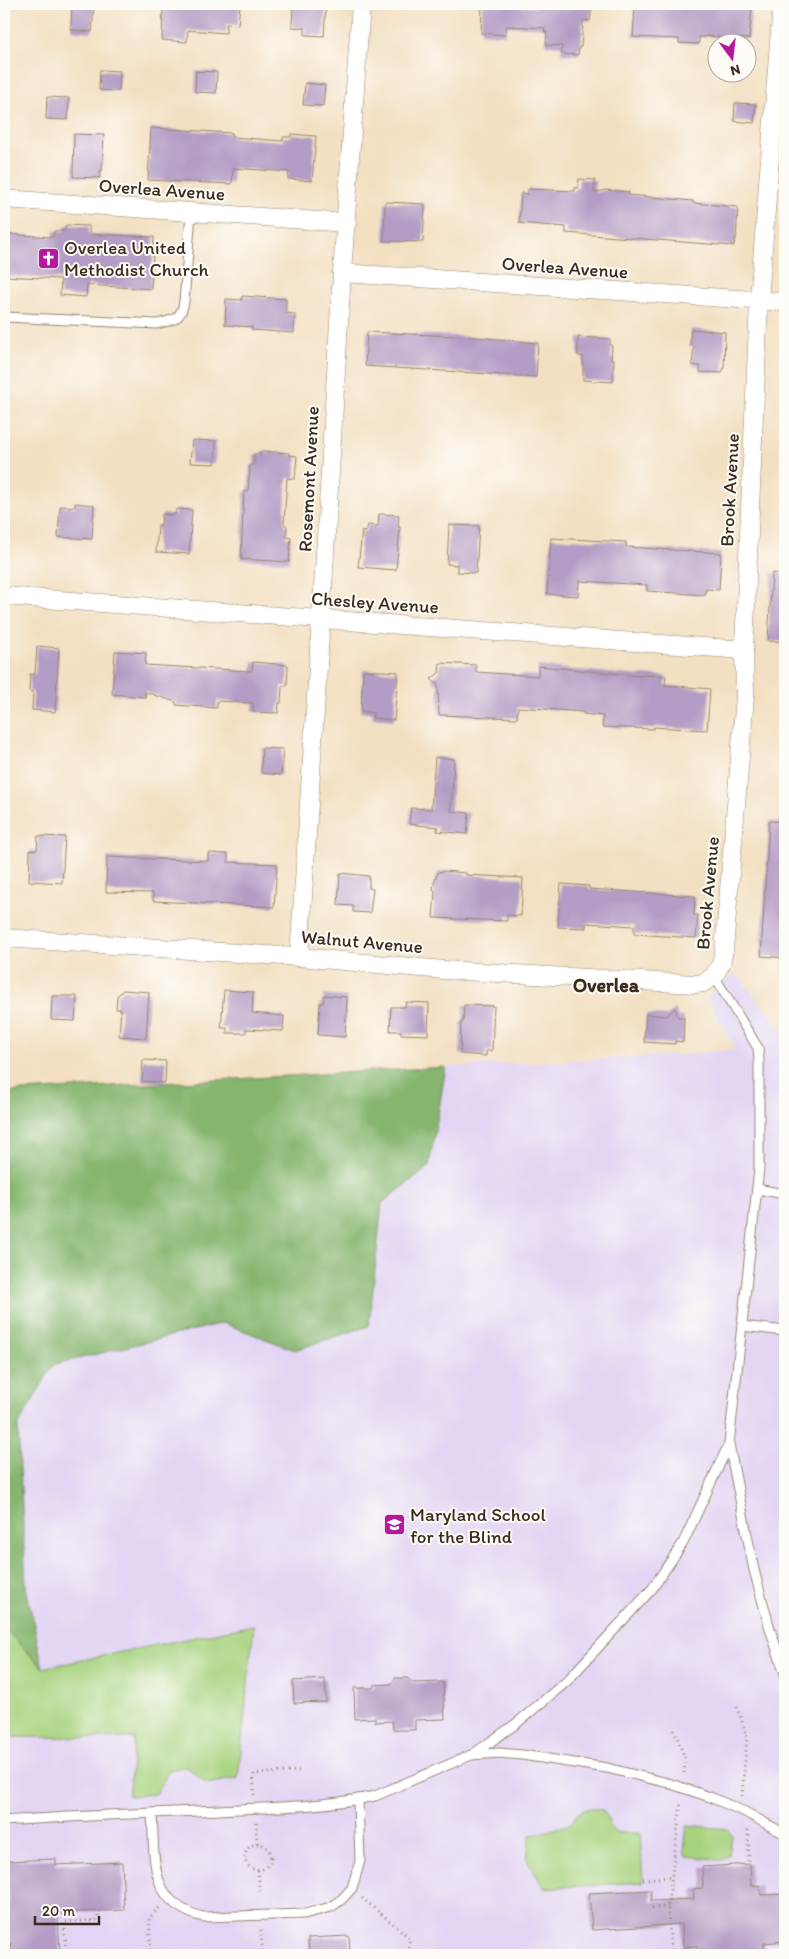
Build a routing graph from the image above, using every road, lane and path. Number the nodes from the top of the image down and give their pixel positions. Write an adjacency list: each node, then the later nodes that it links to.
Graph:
1 (361, 4): 5 (street, Rosemont Avenue)
2 (782, 4): 7 (street, Brook Avenue)
3 (4, 199): 4 (street, Overlea Avenue)
4 (191, 212): 5 (street, Overlea Avenue); 9 (lane)
5 (347, 223): 6 (street, Rosemont Avenue)
6 (342, 274): 7 (street, Overlea Avenue); 11 (street, Rosemont Avenue)
7 (759, 300): 8 (street, Overlea Avenue); 12 (street, Brook Avenue)
8 (785, 302)
9 (4, 317)
10 (4, 596): 11 (street, Chesley Avenue)
11 (322, 620): 12 (street, Chesley Avenue); 14 (street, Rosemont Avenue)
12 (744, 650): 15 (street, Brook Avenue)
13 (4, 938): 14 (street, Walnut Avenue)
14 (299, 957): 15 (street, Walnut Avenue)
15 (714, 976): 16 (lane)
16 (757, 1189): 17 (lane); 18 (lane)
17 (785, 1194)
18 (742, 1326): 19 (lane); 20 (lane)
19 (785, 1331)
20 (729, 1444): 21 (lane); 24 (lane)
21 (785, 1674)
22 (737, 1707): 30 (path)
23 (674, 1729): 26 (path)
24 (471, 1755): 28 (lane); 35 (lane)
25 (299, 1771): 27 (path)
26 (684, 1776)
27 (254, 1797)
28 (358, 1799): 31 (lane); 31 (lane)
29 (681, 1799): 39 (path)
30 (742, 1799)
31 (152, 1813): 33 (lane)
32 (256, 1819): 36 (path)
33 (4, 1820)
34 (748, 1827): 37 (path)
35 (785, 1834)
36 (257, 1844): 38 (path); 38 (path)
37 (749, 1861)
38 (258, 1870): 41 (path)
39 (671, 1877): 40 (path); 44 (path)
40 (643, 1879)
41 (260, 1893)
42 (360, 1896): 51 (path)
43 (161, 1907): 49 (path)
44 (668, 1907): 45 (path); 52 (path)
45 (652, 1908)
46 (98, 1912): 48 (path)
47 (261, 1924): 50 (path)
48 (66, 1955)
49 (151, 1955)
50 (262, 1955)
51 (410, 1955)
52 (671, 1955)

